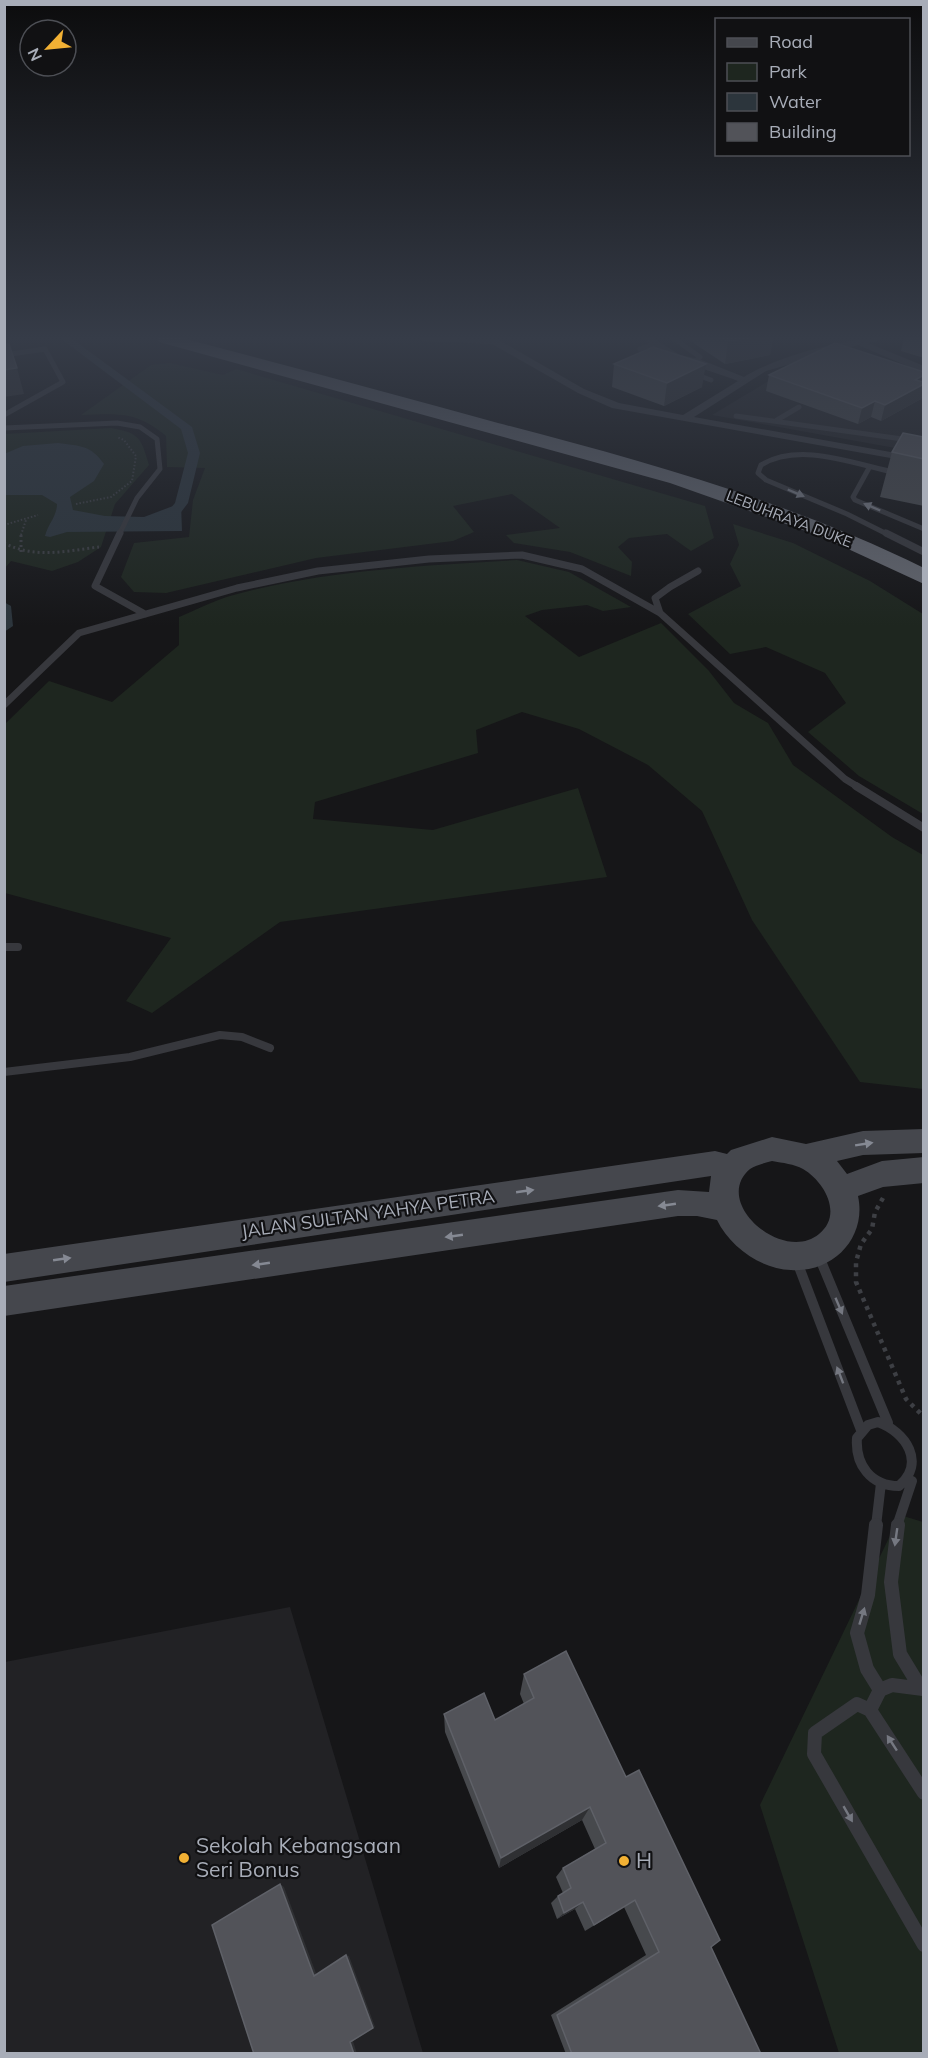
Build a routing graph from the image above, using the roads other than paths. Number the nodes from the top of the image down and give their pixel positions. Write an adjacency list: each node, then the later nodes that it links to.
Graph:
1 (150, 434): 16 (lane)
2 (518, 434): 14 (highway, LEBUHRAYA DUKE)
3 (557, 434): 12 (highway, LEBUHRAYA DUKE)
4 (771, 434): 7 (street)
5 (867, 434): 6 (lane)
6 (924, 443): 7 (lane)
7 (920, 460)
8 (869, 468): 9 (lane); 10 (lane, one-way to 8); 11 (lane, one-way to 11)
9 (902, 474)
10 (924, 529)
11 (924, 552)
12 (924, 562)
13 (698, 571): 15 (lane)
14 (924, 577)
15 (660, 613): 16 (lane); 18 (lane)
16 (145, 614): 17 (lane)
17 (4, 705)
18 (924, 828)
19 (4, 947): 20 (lane)
20 (18, 948)
21 (270, 1048): 22 (lane)
22 (4, 1072)
23 (924, 1141): 24 (main road, one-way to 23)
24 (807, 1156): 25 (main road); 27 (main road)
25 (730, 1168): 28 (main road); 30 (main road, JALAN SULTAN YAHYA PETRA, one-way to 25)
26 (924, 1170): 27 (main road)
27 (842, 1189): 29 (main road)
28 (725, 1209): 29 (main road); 31 (main road, JALAN SULTAN YAHYA PETRA, one-way to 31)
29 (806, 1254): 32 (lane, one-way to 32); 33 (lane, one-way to 29)
30 (4, 1268)
31 (4, 1301)
32 (888, 1423): 33 (lane); 34 (lane)
33 (861, 1430): 35 (lane)
34 (912, 1481): 35 (lane); 36 (lane, one-way to 36)
35 (881, 1483): 37 (lane, one-way to 35)
36 (922, 1689): 37 (lane)
37 (880, 1690): 38 (lane)
38 (870, 1710): 39 (lane, one-way to 38); 40 (lane, one-way to 40)
39 (924, 1793)
40 (924, 1945)

